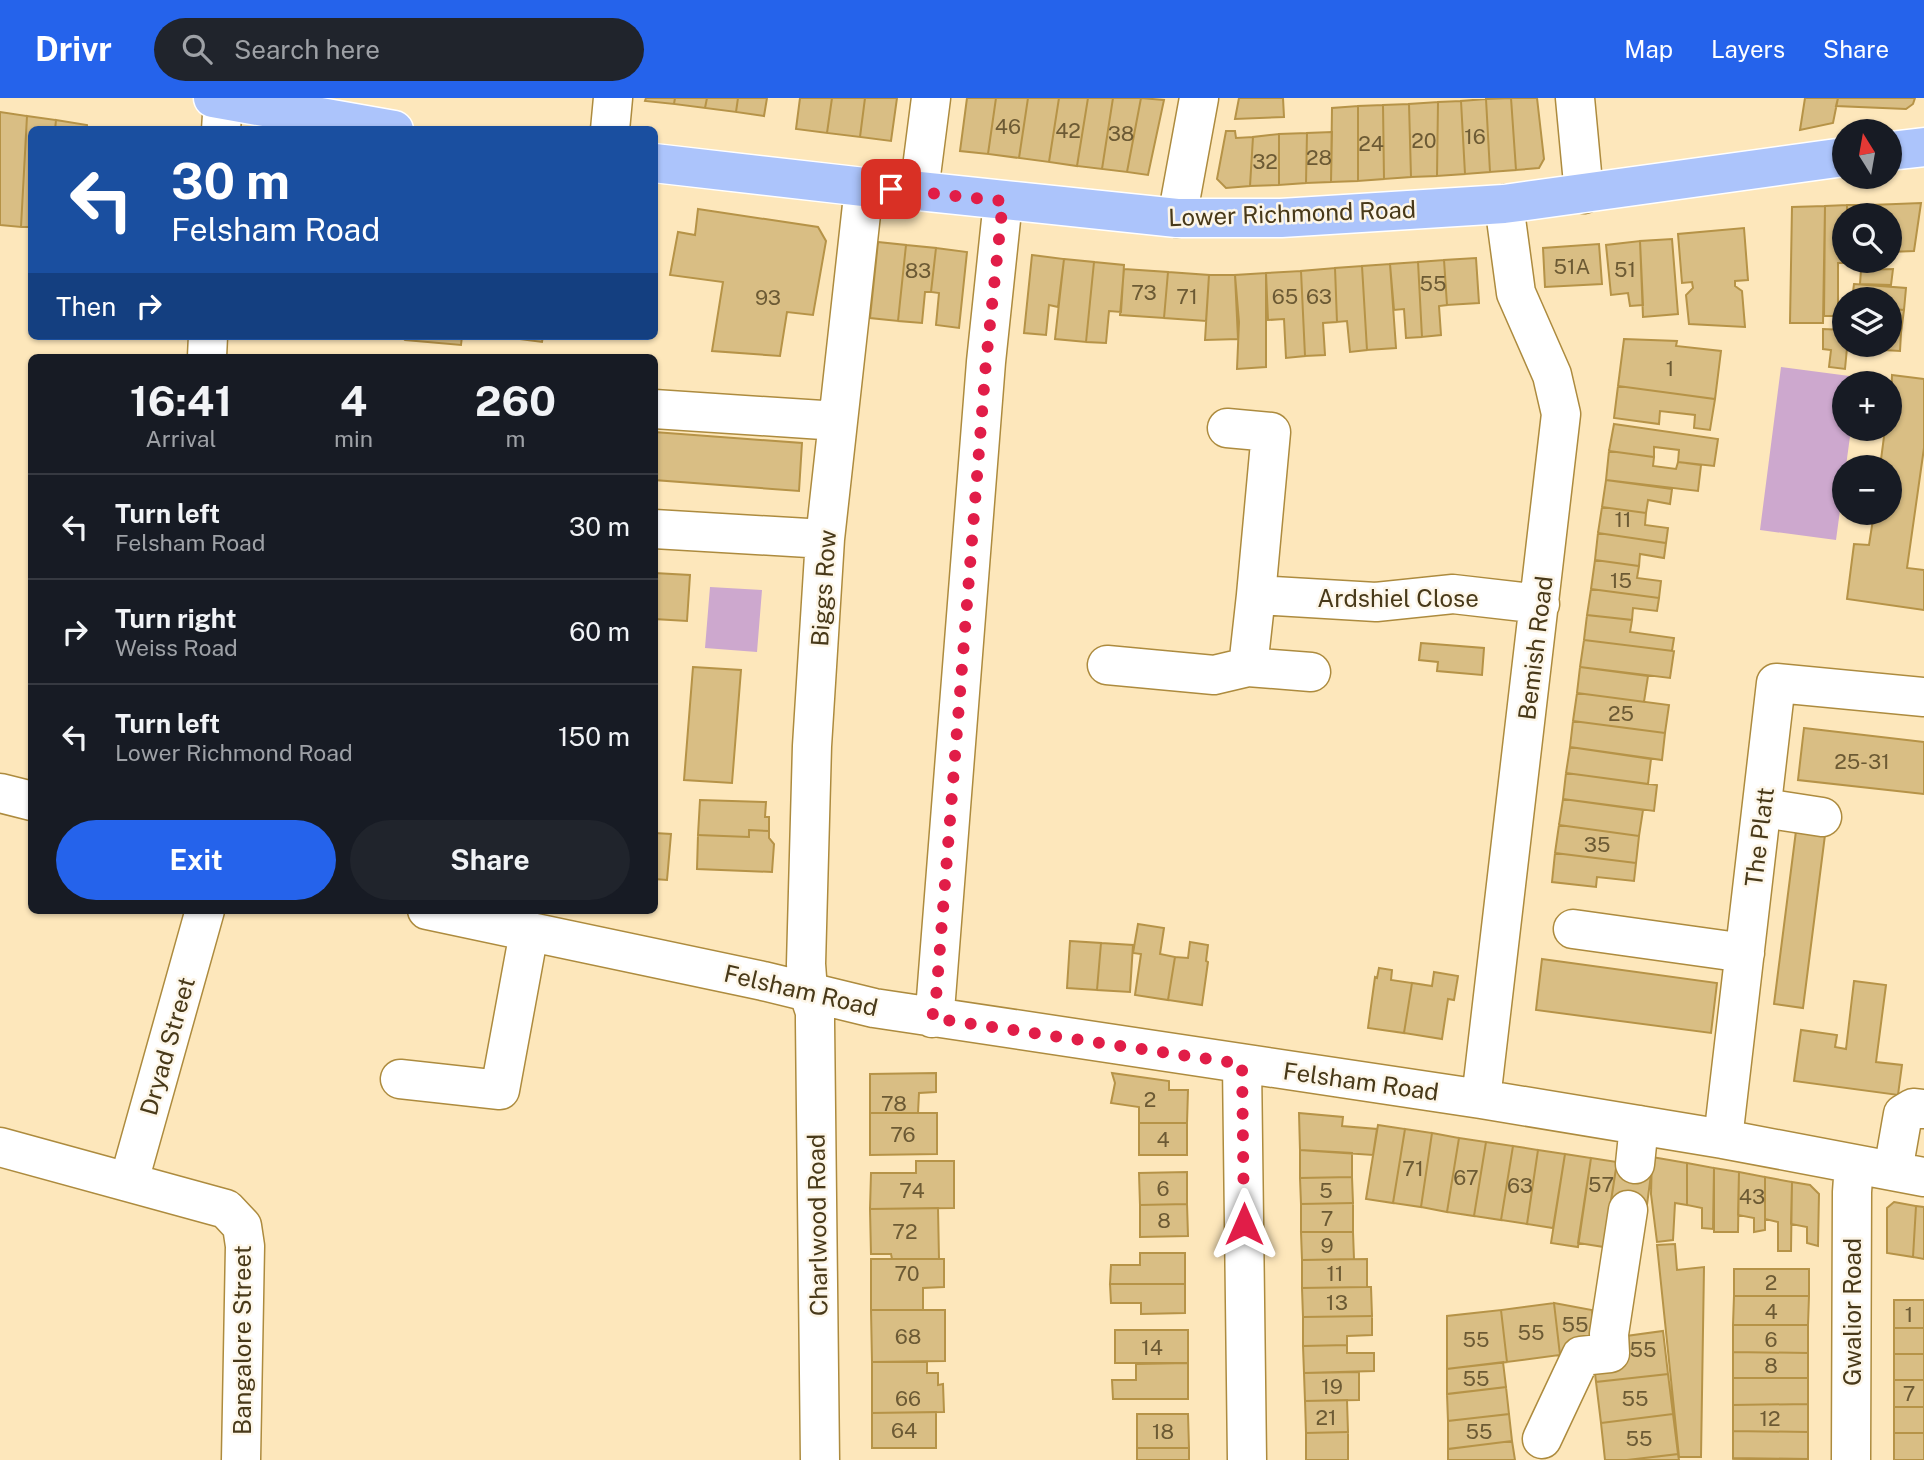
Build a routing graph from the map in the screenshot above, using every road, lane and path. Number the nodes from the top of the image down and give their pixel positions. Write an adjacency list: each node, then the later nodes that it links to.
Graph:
1 (613, 98): 8 (street)
2 (931, 98): 14 (street)
3 (1199, 98): 18 (street)
4 (1575, 98): 15 (street)
5 (295, 105): 6 (main road); 7 (main road)
6 (219, 109)
7 (378, 126)
8 (610, 126)
9 (1924, 147): 10 (main road)
10 (1902, 149)
11 (1832, 159): 15 (main road, Lower Richmond Road)
12 (658, 163): 13 (main road, Lower Richmond Road)
13 (864, 187): 14 (main road, Lower Richmond Road); 20 (street, Biggs Row)
14 (919, 191): 16 (main road, Lower Richmond Road)
15 (1584, 194): 17 (main road, Lower Richmond Road)
16 (1003, 201): 18 (main road, Lower Richmond Road); 40 (street)
17 (1504, 204): 18 (main road, Lower Richmond Road); 25 (street, Bemish Road)
18 (1177, 218)
19 (658, 408): 20 (street)
20 (838, 421): 23 (street, Biggs Row)
21 (1227, 428): 24 (street)
22 (658, 529): 23 (street)
23 (825, 539): 39 (street, Biggs Row)
24 (1256, 595): 25 (street, Ardshiel Close); 27 (street)
25 (1540, 604): 43 (street, Bemish Road)
26 (1107, 665): 27 (street)
27 (1248, 667): 28 (street)
28 (1311, 672)
29 (1924, 698): 32 (street, The Platt)
30 (0, 793): 31 (street)
31 (28, 801)
32 (1763, 808): 33 (street); 38 (street, The Platt)
33 (1822, 817)
34 (204, 914): 51 (street, Dryad Street)
35 (446, 914): 37 (street, Felsham Road)
36 (1573, 929): 38 (street)
37 (529, 932): 39 (street, Felsham Road); 42 (street)
38 (1745, 953): 46 (street, The Platt)
39 (808, 992): 40 (street, Felsham Road); 55 (street, Charlwood Road)
40 (932, 1018): 41 (street, Felsham Road)
41 (1242, 1064): 43 (street, Felsham Road); 56 (street)
42 (400, 1079)
43 (1481, 1099): 45 (street, Felsham Road)
44 (1924, 1109): 50 (street)
45 (1639, 1125): 46 (street, Felsham Road); 48 (street)
46 (1723, 1139): 49 (street, Felsham Road)
47 (0, 1147): 51 (street, Bangalore Street)
48 (1635, 1164)
49 (1854, 1164): 50 (street, Felsham Road); 57 (street, Gwalior Road)
50 (1908, 1174)
51 (129, 1181): 54 (street, Bangalore Street)
52 (1628, 1210): 53 (street)
53 (1542, 1438)
54 (241, 1460)
55 (820, 1460)
56 (1247, 1460)
57 (1851, 1460)

